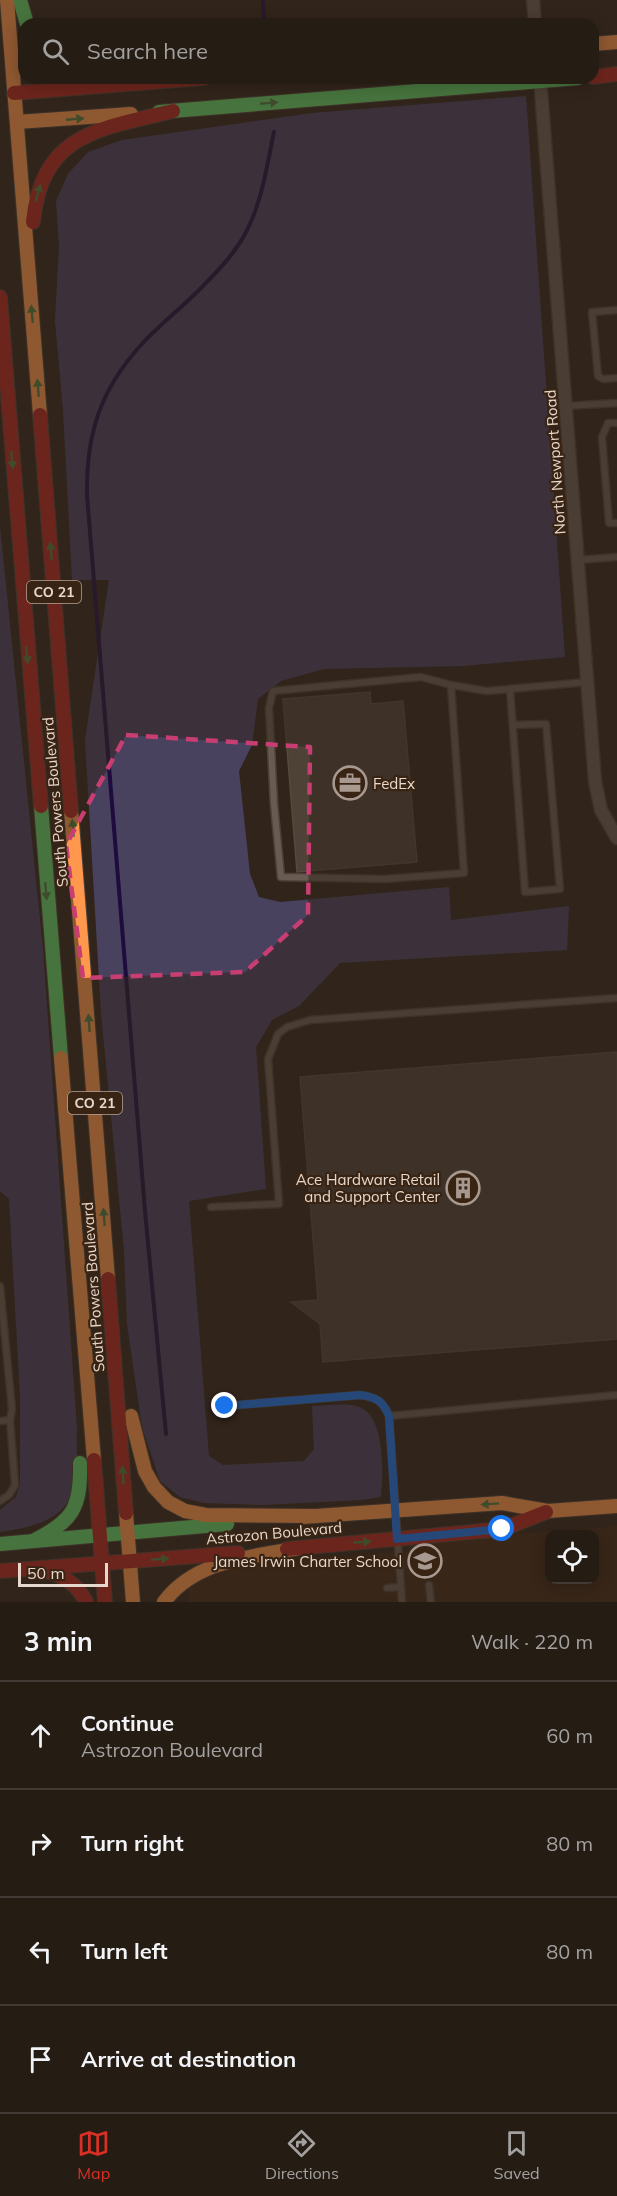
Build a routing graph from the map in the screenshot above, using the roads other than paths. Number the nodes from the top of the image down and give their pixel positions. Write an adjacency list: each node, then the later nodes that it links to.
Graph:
1 (7, 0): 13 (main road, South Powers Boulevard)
2 (20, 0): 4 (main road)
3 (533, 0): 5 (street)
4 (25, 18)
5 (534, 18)
6 (617, 42): 7 (main road)
7 (599, 44)
8 (617, 74): 9 (main road)
9 (599, 76)
10 (125, 84): 13 (main road)
11 (493, 84): 14 (main road, one-way to 11)
12 (540, 84): 22 (street, North Newport Road)
13 (7, 93): 15 (main road, South Powers Boulevard)
14 (173, 111): 15 (main road, one-way to 14); 17 (main road, one-way to 14)
15 (16, 122): 16 (main road); 17 (main road, South Powers Boulevard / CO 21)
16 (0, 124)
17 (29, 271): 35 (main road, South Powers Boulevard / CO 21, one-way to 17)
18 (0, 297): 33 (main road, South Powers Boulevard / CO 21, one-way to 33)
19 (617, 310): 20 (lane)
20 (617, 378)
21 (617, 403): 22 (lane)
22 (566, 406): 26 (street, North Newport Road)
23 (617, 423): 24 (lane)
24 (617, 523)
25 (617, 556): 26 (lane)
26 (577, 560): 27 (street, North Newport Road)
27 (587, 682): 29 (lane); 31 (street, North Newport Road)
28 (451, 686): 28 (lane); 29 (lane)
29 (510, 689): 30 (lane)
30 (514, 725): 30 (lane)
31 (617, 838)
32 (617, 998): 34 (lane)
33 (66, 1132): 48 (main road, South Powers Boulevard / CO 21); 50 (main road)
34 (211, 1207)
35 (106, 1244): 46 (main road); 47 (main road, South Powers Boulevard / CO 21, one-way to 35)
36 (0, 1286): 40 (lane)
37 (617, 1395): 39 (lane)
38 (225, 1406): 39 (lane)
39 (389, 1416): 44 (lane)
40 (10, 1420): 41 (lane); 42 (lane)
41 (0, 1421)
42 (0, 1501)
43 (617, 1506): 45 (main road, Astrozon Boulevard)
44 (394, 1511): 45 (main road, Astrozon Boulevard, one-way to 44); 46 (main road, Astrozon Boulevard); 49 (lane)
45 (548, 1511): 49 (main road, Astrozon Boulevard)
46 (314, 1516): 47 (main road, Astrozon Boulevard)
47 (128, 1533): 48 (main road, Astrozon Boulevard); 53 (main road, South Powers Boulevard / CO 21)
48 (99, 1535): 50 (main road, Astrozon Boulevard); 54 (main road, South Powers Boulevard / CO 21)
49 (397, 1539): 52 (main road, Astrozon Boulevard, one-way to 49); 58 (lane)
50 (33, 1541): 51 (main road, Astrozon Boulevard)
51 (0, 1544)
52 (299, 1548): 53 (main road, Astrozon Boulevard, one-way to 52); 63 (main road)
53 (130, 1561): 54 (main road, Astrozon Boulevard); 62 (main road, South Powers Boulevard / CO 21)
54 (102, 1562): 55 (main road, Astrozon Boulevard); 61 (main road, South Powers Boulevard / CO 21)
55 (37, 1568): 56 (main road, Astrozon Boulevard); 60 (main road)
56 (0, 1571)
57 (429, 1585): 65 (lane)
58 (400, 1587): 59 (lane); 64 (lane)
59 (387, 1588)
60 (86, 1602)
61 (105, 1602)
62 (133, 1602)
63 (164, 1602)
64 (402, 1602)
65 (431, 1602)

